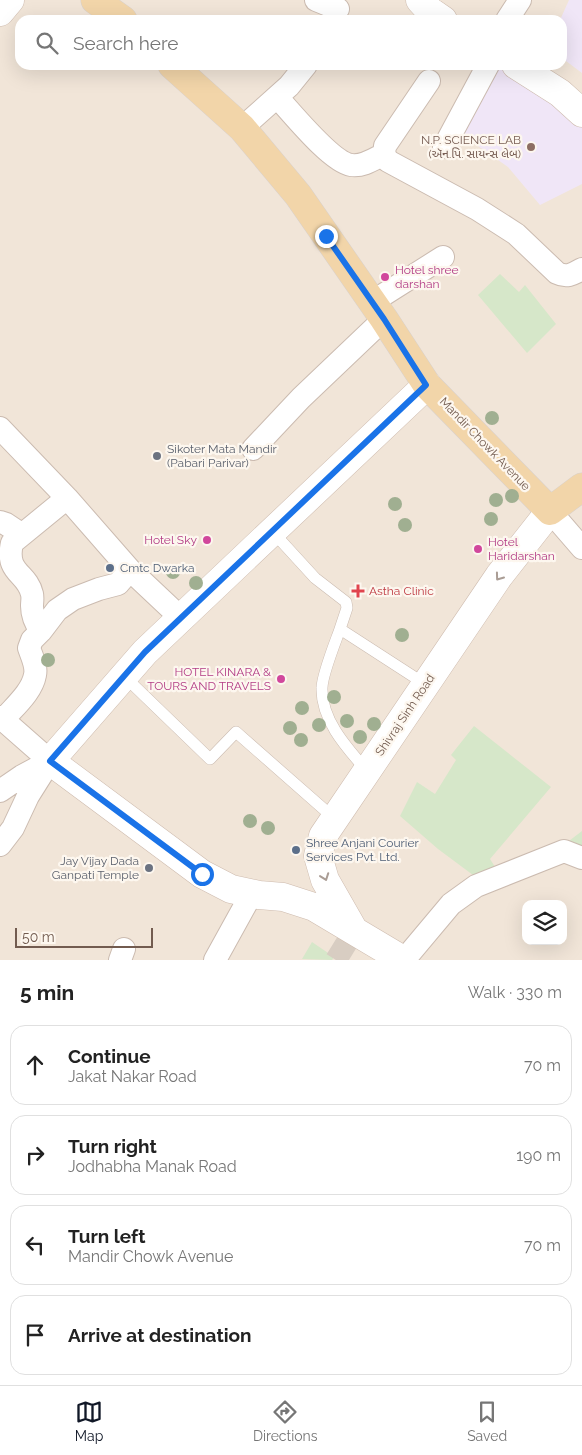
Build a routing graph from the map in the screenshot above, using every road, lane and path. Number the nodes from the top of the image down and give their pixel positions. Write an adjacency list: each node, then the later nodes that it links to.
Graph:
1 (316, 0): 4 (street)
2 (420, 0): 5 (main road)
3 (520, 0): 6 (street)
4 (339, 10)
5 (436, 15)
6 (511, 15)
7 (178, 70): 14 (main road, Mandir Chowk Avenue)
8 (301, 70): 12 (street)
9 (485, 70): 15 (street)
10 (524, 70): 13 (main road)
11 (429, 81): 16 (street)
12 (277, 97): 14 (street); 16 (street)
13 (582, 113)
14 (242, 128): 19 (main road, Mandir Chowk Avenue)
15 (444, 147)
16 (384, 154): 18 (street)
17 (443, 257): 19 (street)
18 (582, 269)
19 (378, 310): 20 (main road, Mandir Chowk Avenue); 22 (street)
20 (426, 385): 25 (main road, Mandir Chowk Avenue); 27 (main road)
21 (0, 428): 24 (street)
22 (253, 448)
23 (582, 487): 25 (main road)
24 (67, 498): 28 (street); 31 (street)
25 (550, 511): 29 (street); 37 (main road, Shivraj Sinh Road, one-way to 37)
26 (0, 522): 28 (street)
27 (272, 531): 33 (main road); 34 (lane)
28 (21, 534): 32 (street)
29 (582, 548)
30 (0, 567): 32 (street)
31 (130, 570): 33 (street); 35 (street)
32 (21, 577): 35 (street)
33 (181, 618): 36 (main road)
34 (340, 629): 37 (lane); 40 (lane)
35 (41, 631): 38 (street)
36 (124, 676): 39 (main road); 42 (lane)
37 (425, 684): 40 (main road, Shivraj Sinh Road)
38 (2, 718): 39 (street)
39 (50, 761): 41 (street); 43 (street); 45 (main road)
40 (367, 771): 42 (main road, Shivraj Sinh Road)
41 (0, 791)
42 (335, 819): 46 (main road, Shivraj Sinh Road, one-way to 46)
43 (0, 845)
44 (582, 858): 48 (street)
45 (252, 893): 46 (main road); 47 (street)
46 (354, 931): 48 (main road)
47 (215, 960)
48 (403, 960)

